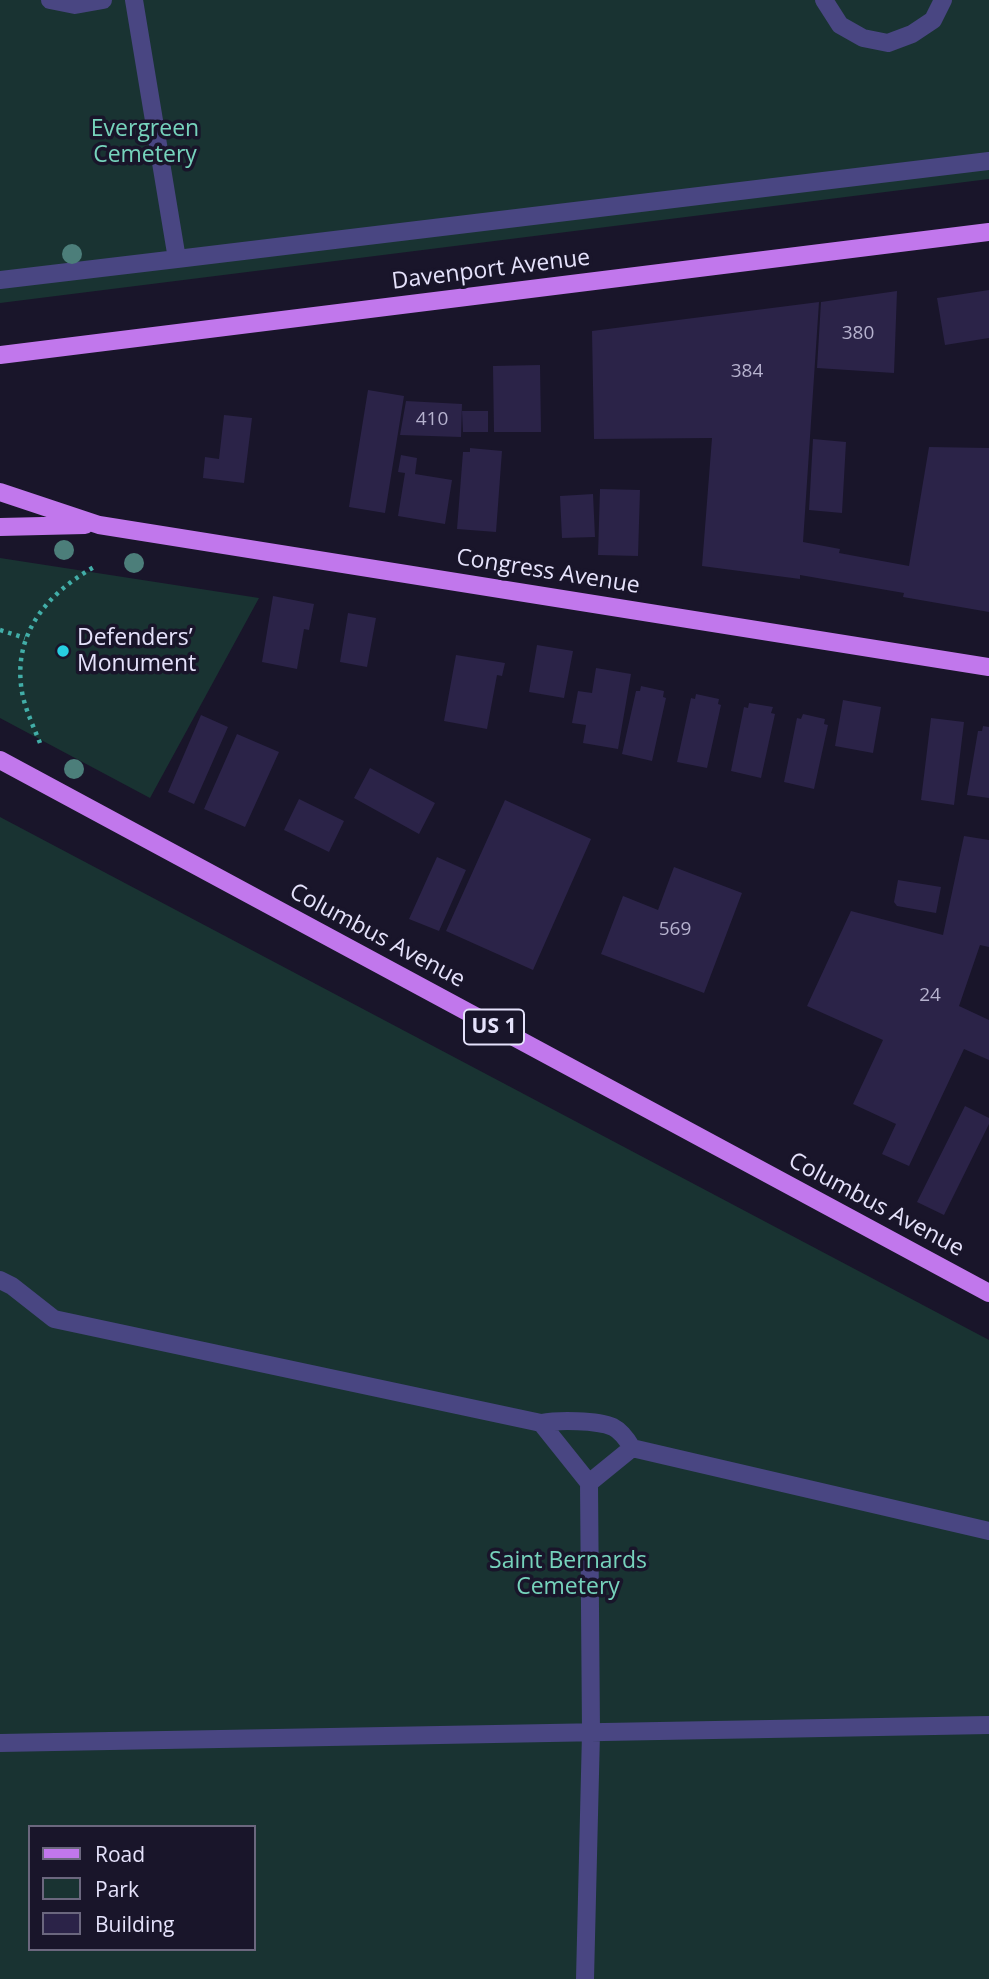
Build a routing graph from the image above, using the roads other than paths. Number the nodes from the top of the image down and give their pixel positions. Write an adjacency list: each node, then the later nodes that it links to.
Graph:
1 (50, 0): 2 (lane)
2 (103, 0)
3 (134, 0): 8 (lane)
4 (824, 0): 5 (lane)
5 (943, 0)
6 (989, 161): 8 (lane)
7 (989, 232): 10 (main road, Davenport Avenue)
8 (177, 260): 9 (lane)
9 (0, 280)
10 (0, 355)
11 (0, 492): 12 (main road, Congress Avenue)
12 (99, 525): 13 (main road, Congress Avenue); 14 (main road, Congress Avenue)
13 (0, 527)
14 (989, 667)
15 (0, 761): 17 (main road, Columbus Avenue / US 1)
16 (0, 1280): 18 (lane)
17 (989, 1293)
18 (541, 1423): 19 (lane); 20 (lane)
19 (632, 1448): 20 (lane); 21 (lane)
20 (589, 1482): 23 (lane)
21 (989, 1531)
22 (989, 1726): 23 (lane)
23 (591, 1733): 24 (lane); 25 (lane)
24 (0, 1743)
25 (585, 1979)

